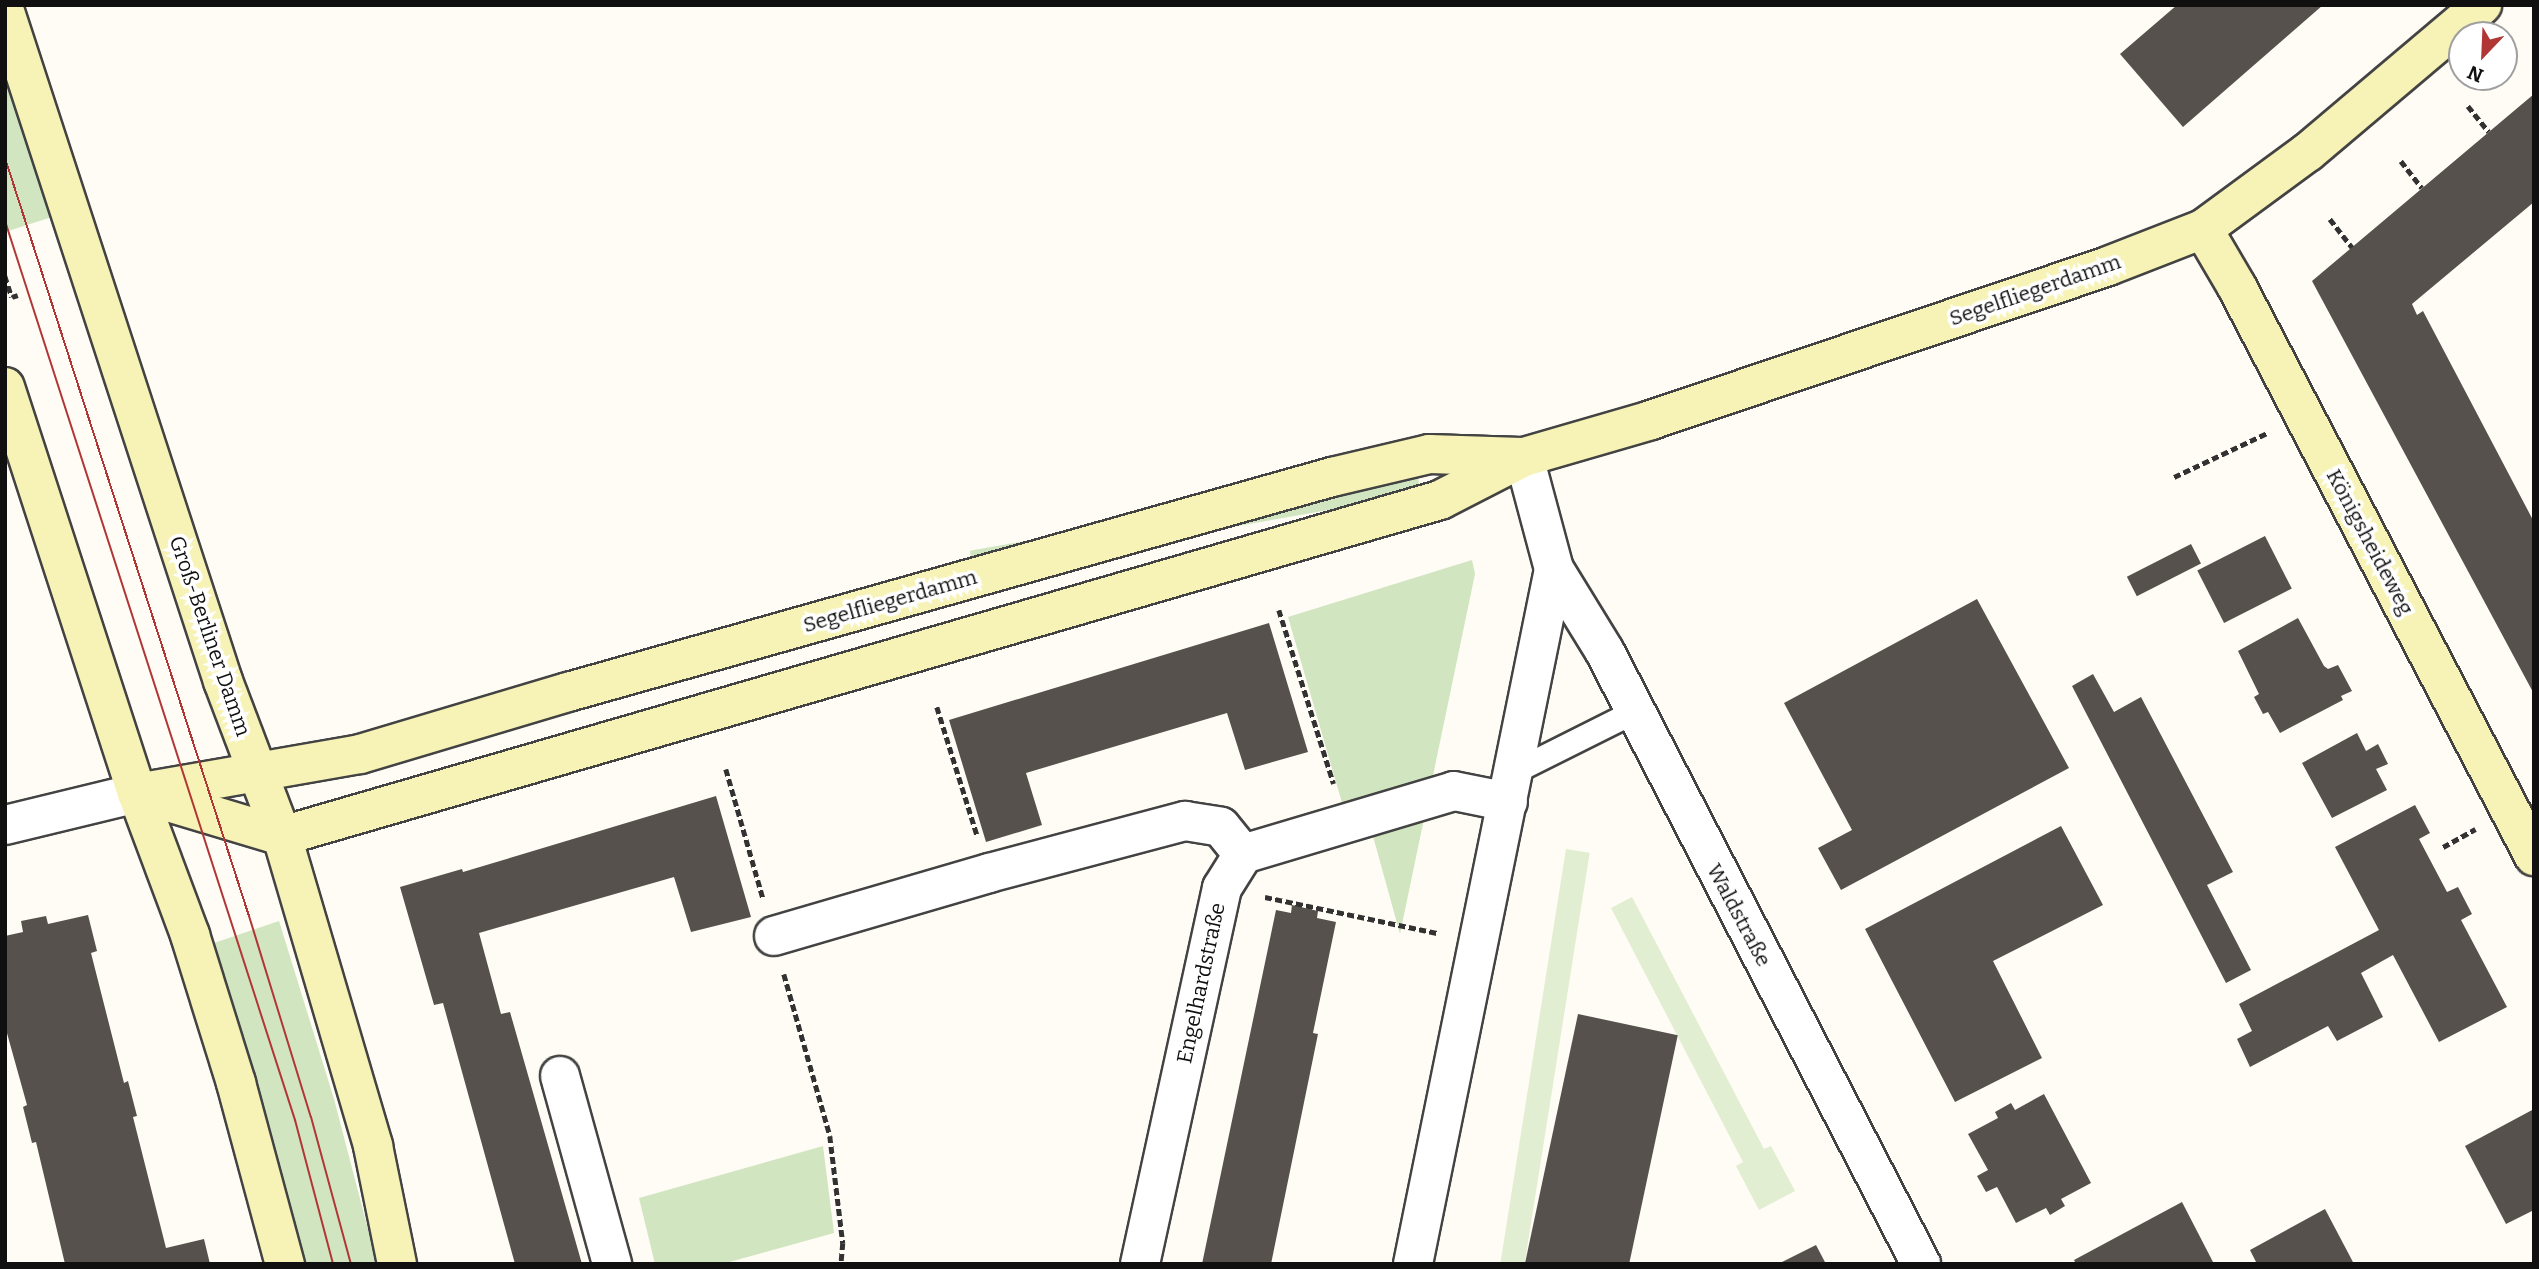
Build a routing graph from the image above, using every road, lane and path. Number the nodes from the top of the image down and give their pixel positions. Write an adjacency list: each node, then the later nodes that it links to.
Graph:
1 (2482, 5): 8 (main road, Segelfliegerdamm)
2 (5, 12): 21 (main road, Groß-Berliner Damm)
3 (2468, 106): 4 (path)
4 (2489, 132)
5 (2401, 161): 6 (path)
6 (2422, 188)
7 (2330, 219): 9 (path)
8 (2203, 229): 14 (main road, Segelfliegerdamm); 30 (main road, Königsheideweg)
9 (2352, 247)
10 (5, 276): 11 (path)
11 (18, 295)
12 (5, 387): 23 (main road)
13 (2267, 433): 15 (path)
14 (1524, 457): 16 (street); 21 (main road, Segelfliegerdamm); 27 (main road, Segelfliegerdamm)
15 (2174, 477)
16 (1554, 569): 19 (street, Waldstraße); 22 (street)
17 (1279, 610): 24 (path)
18 (937, 707): 31 (path)
19 (1633, 712): 22 (lane); 42 (street, Waldstraße)
20 (726, 769): 33 (path)
21 (259, 772): 23 (main road, Segelfliegerdamm); 27 (main road, Groß-Berliner Damm)
22 (1511, 787): 24 (street); 34 (street)
23 (137, 793): 25 (street); 27 (main road); 36 (main road)
24 (1346, 821): 29 (street)
25 (5, 825)
26 (2475, 829): 28 (path)
27 (282, 836): 37 (main road, Groß-Berliner Damm)
28 (2443, 847)
29 (1242, 854): 31 (street); 32 (street, Engelhardstraße)
30 (2534, 856)
31 (989, 873): 33 (street)
32 (1222, 888): 34 (path); 40 (street, Engelhardstraße)
33 (774, 936): 39 (path)
34 (1480, 942): 41 (street)
35 (560, 1076): 38 (street)
36 (285, 1264)
37 (397, 1264)
38 (612, 1264)
39 (841, 1264)
40 (1140, 1264)
41 (1413, 1264)
42 (1921, 1264)

